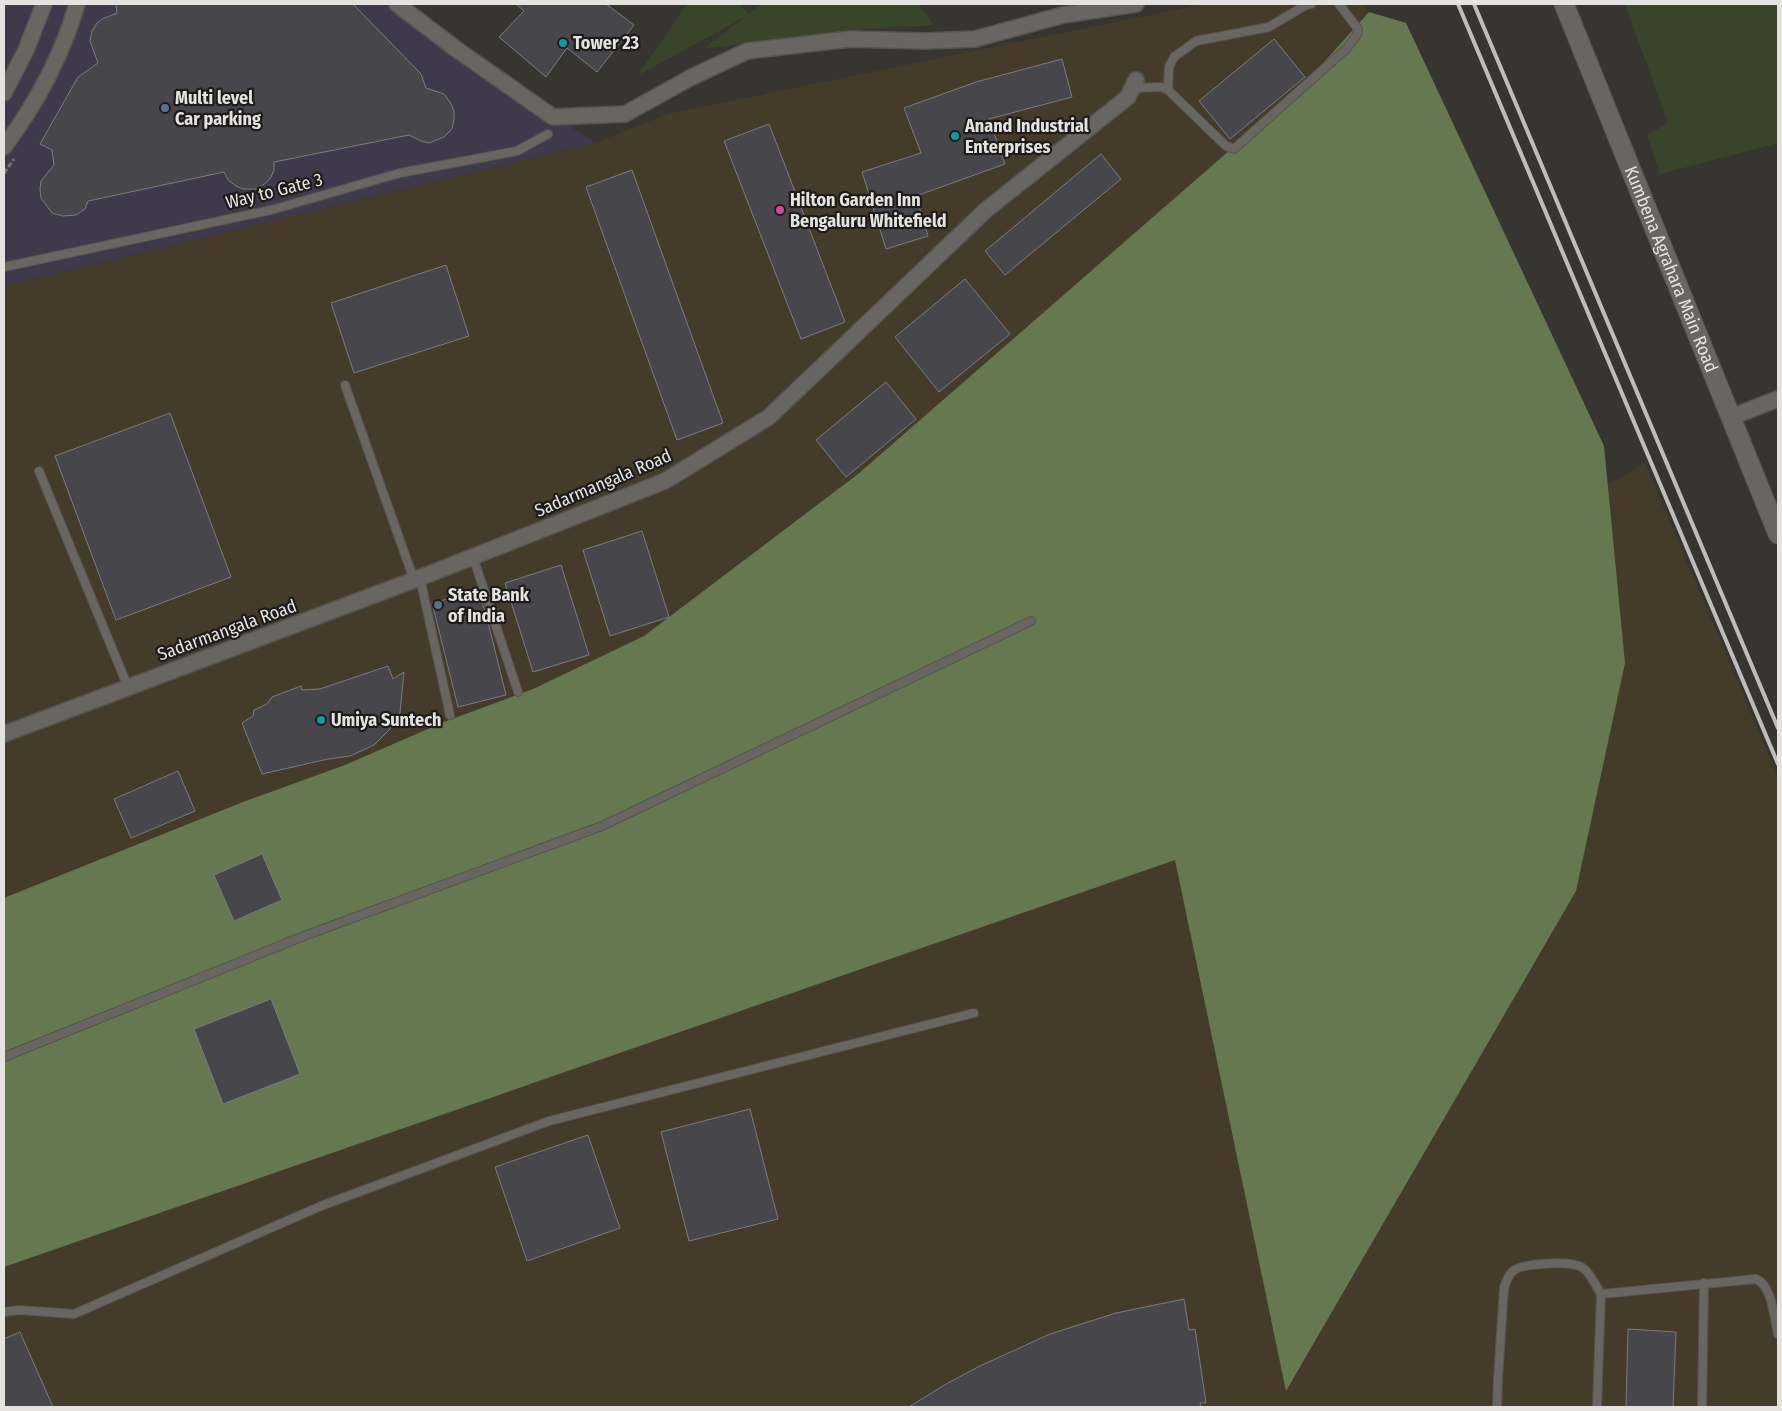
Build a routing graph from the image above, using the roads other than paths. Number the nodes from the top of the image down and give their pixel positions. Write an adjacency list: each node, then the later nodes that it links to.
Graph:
1 (44, 4): 10 (street)
2 (397, 4): 3 (street)
3 (1136, 4)
4 (1311, 4): 9 (lane)
5 (1339, 4): 9 (lane)
6 (1564, 4): 16 (street, Kumbena Agrahara Main Road)
7 (74, 5): 12 (street)
8 (1134, 84): 9 (lane); 19 (street, Sadarmangala Road)
9 (1168, 90)
10 (4, 93)
11 (548, 134): 13 (lane, Way to Gate 3)
12 (4, 147)
13 (4, 267)
14 (345, 385): 20 (lane)
15 (1778, 399): 16 (street)
16 (1731, 417): 18 (street, Kumbena Agrahara Main Road)
17 (39, 472): 22 (lane)
18 (1778, 534)
19 (473, 557): 20 (street, Sadarmangala Road); 23 (lane)
20 (417, 579): 22 (street, Sadarmangala Road); 24 (lane)
21 (1031, 621): 27 (lane)
22 (128, 687): 25 (street, Sadarmangala Road)
23 (518, 692)
24 (450, 715)
25 (4, 734)
26 (974, 1013): 32 (lane)
27 (4, 1057)
28 (1704, 1283): 30 (lane); 31 (lane); 36 (lane)
29 (1778, 1292): 31 (lane)
30 (1601, 1294): 34 (lane); 35 (lane)
31 (1769, 1295): 33 (lane)
32 (4, 1312)
33 (1778, 1334)
34 (1497, 1407)
35 (1597, 1407)
36 (1702, 1407)

